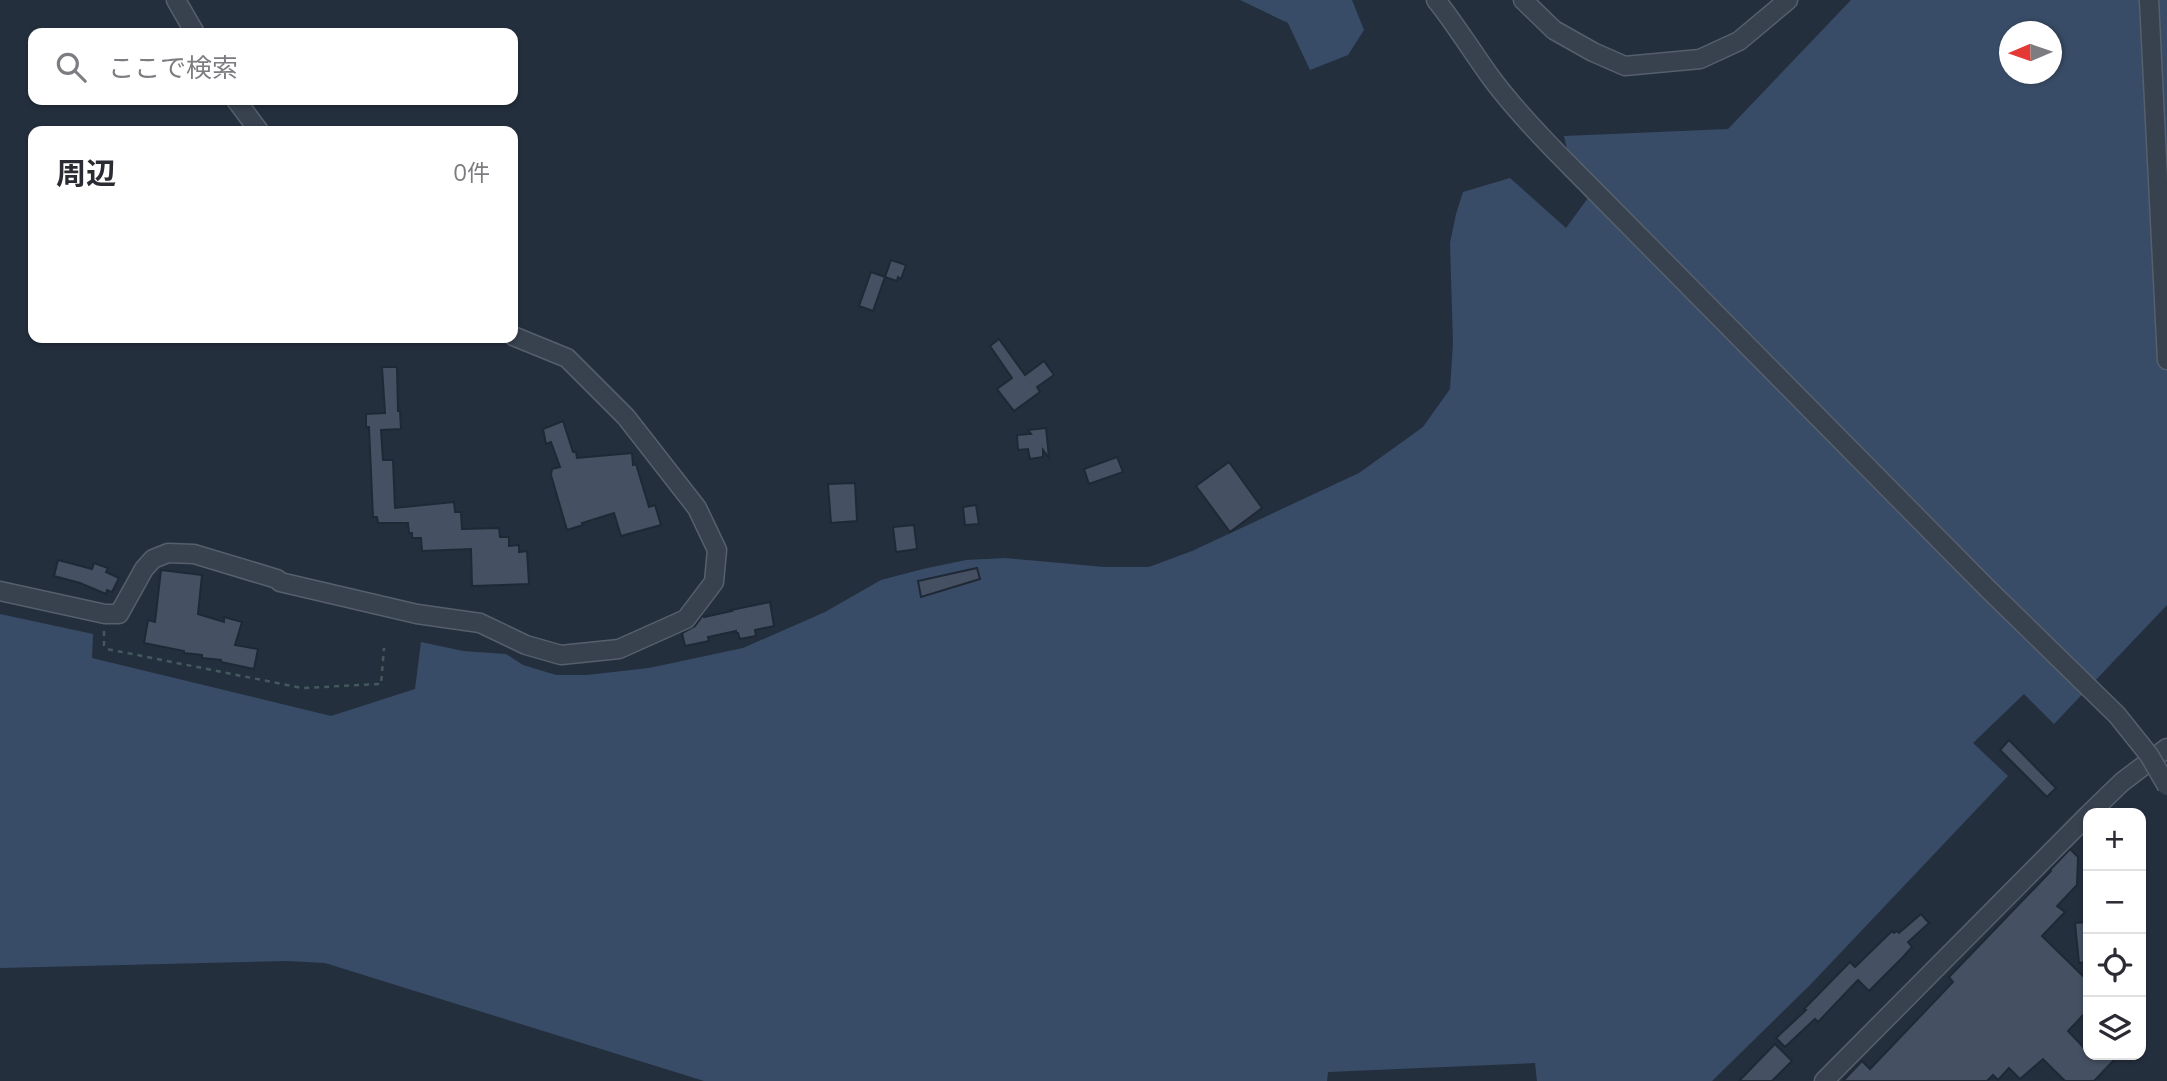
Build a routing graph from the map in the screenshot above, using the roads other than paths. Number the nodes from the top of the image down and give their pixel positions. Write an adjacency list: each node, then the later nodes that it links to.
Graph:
1 (176, 0): 6 (street)
2 (1436, 0): 13 (street, bridge)
3 (1523, 0): 4 (street)
4 (1788, 0)
5 (2149, 0): 10 (street)
6 (192, 28)
7 (240, 105): 8 (street)
8 (255, 126)
9 (518, 338): 11 (street)
10 (2167, 360)
11 (0, 591)
12 (2167, 748): 14 (street)
13 (2167, 786)
14 (2095, 808)
15 (2083, 820): 16 (street)
16 (1824, 1081)

